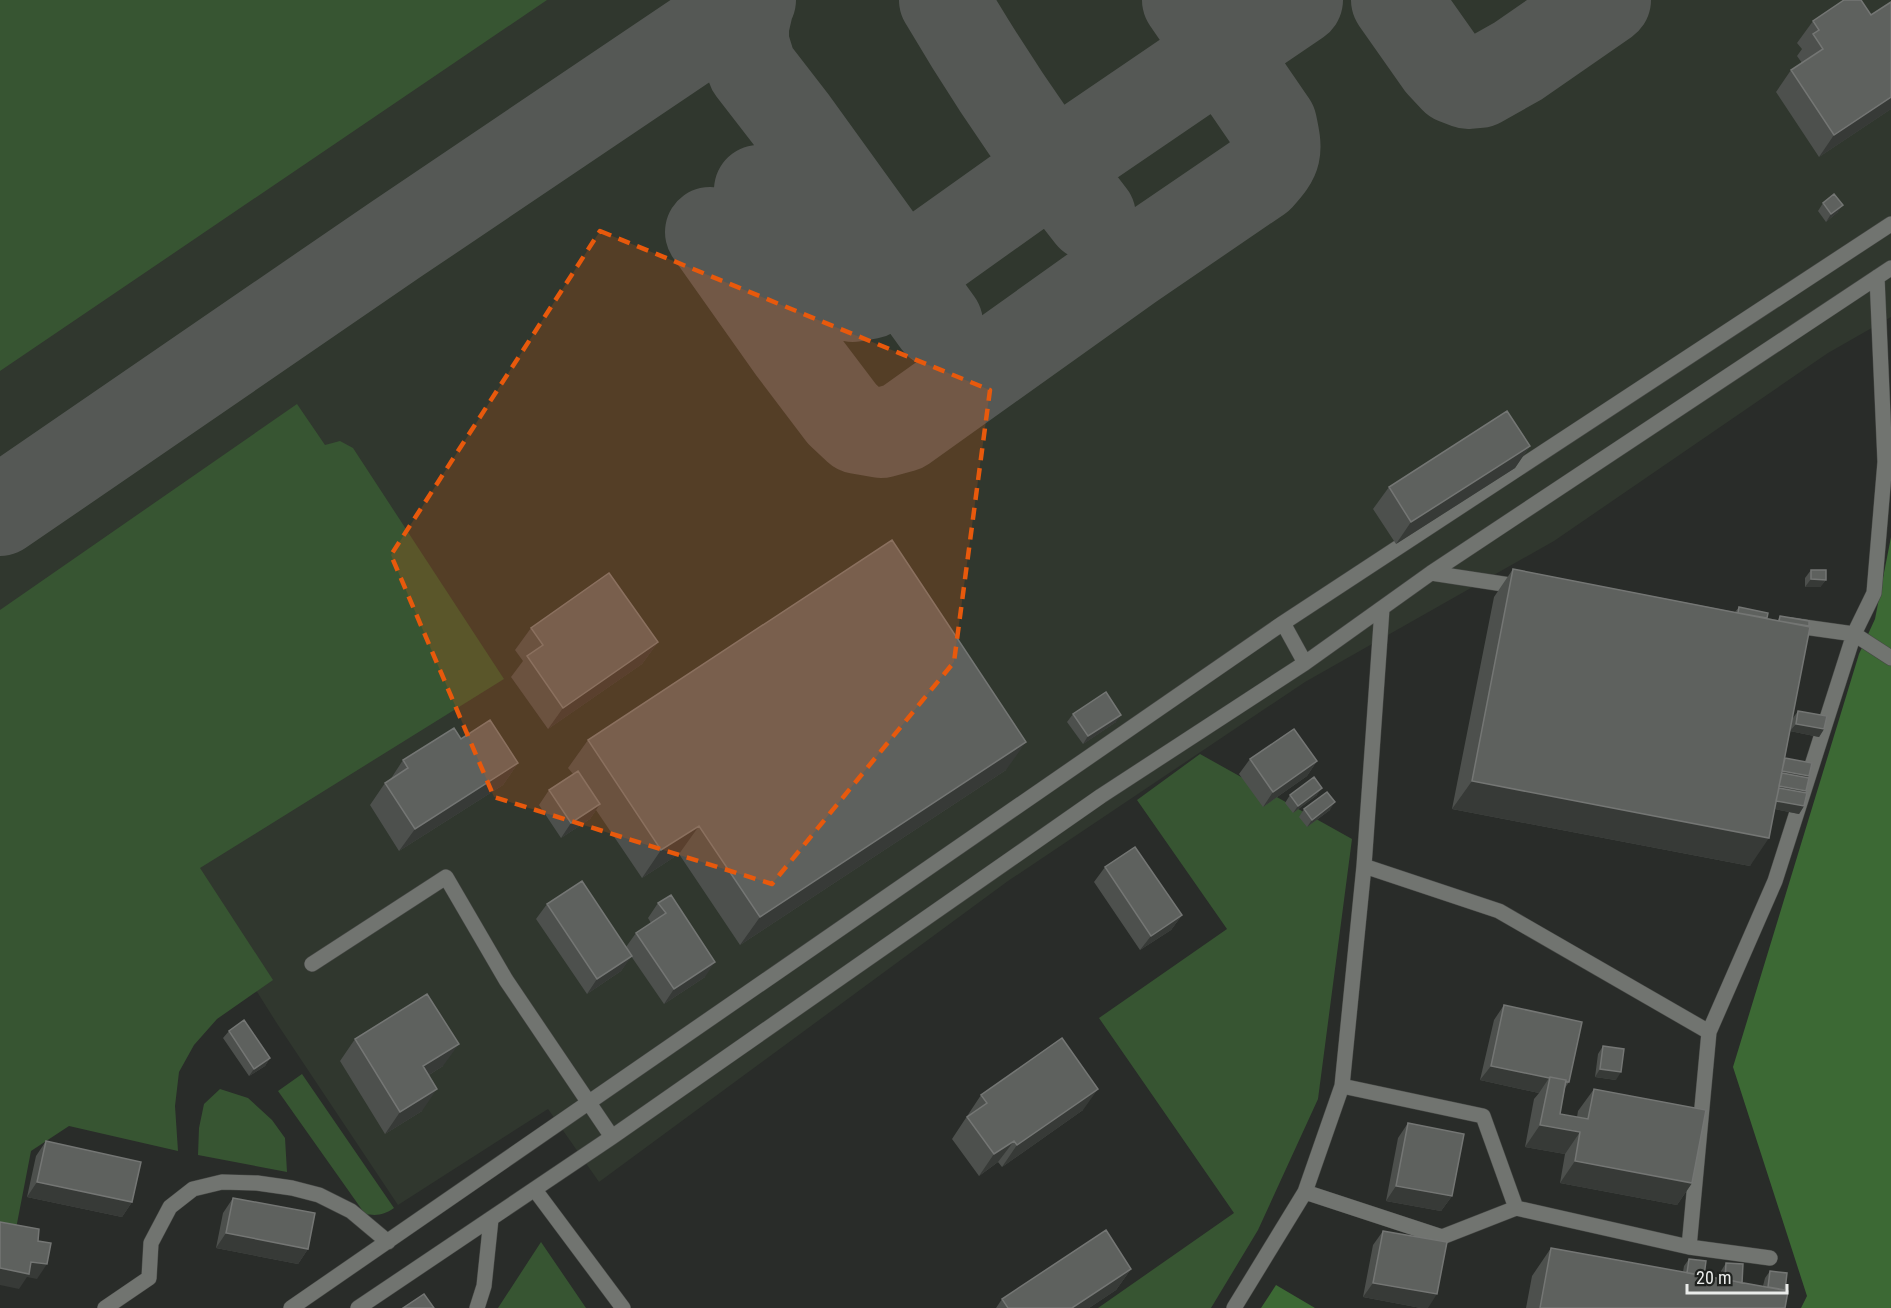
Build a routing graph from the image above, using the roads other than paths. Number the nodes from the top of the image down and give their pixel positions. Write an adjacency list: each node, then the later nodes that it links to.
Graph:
1 (1891, 224): 8 (lane)
2 (1891, 268): 3 (lane)
3 (1877, 277): 4 (lane); 9 (lane)
4 (1431, 573): 5 (lane); 6 (lane)
5 (1537, 588)
6 (1382, 609): 11 (lane); 12 (lane)
7 (1772, 622): 9 (lane)
8 (1283, 623): 11 (lane); 16 (lane)
9 (1854, 634): 10 (lane); 14 (lane)
10 (1891, 658)
11 (1305, 663): 17 (lane)
12 (1364, 866): 14 (lane); 15 (lane)
13 (312, 964): 16 (lane)
14 (1709, 1032): 23 (lane)
15 (1342, 1086): 19 (lane); 20 (lane)
16 (590, 1103): 17 (lane); 22 (lane)
17 (612, 1137): 18 (lane)
18 (535, 1190): 21 (lane); 29 (lane)
19 (1305, 1192): 20 (lane); 30 (lane)
20 (1516, 1208): 23 (lane)
21 (491, 1219): 27 (lane); 28 (lane)
22 (388, 1242): 25 (lane); 26 (lane)
23 (1689, 1246): 24 (lane)
24 (1770, 1258)
25 (105, 1308)
26 (291, 1308)
27 (358, 1308)
28 (477, 1308)
29 (623, 1308)
30 (1234, 1308)

